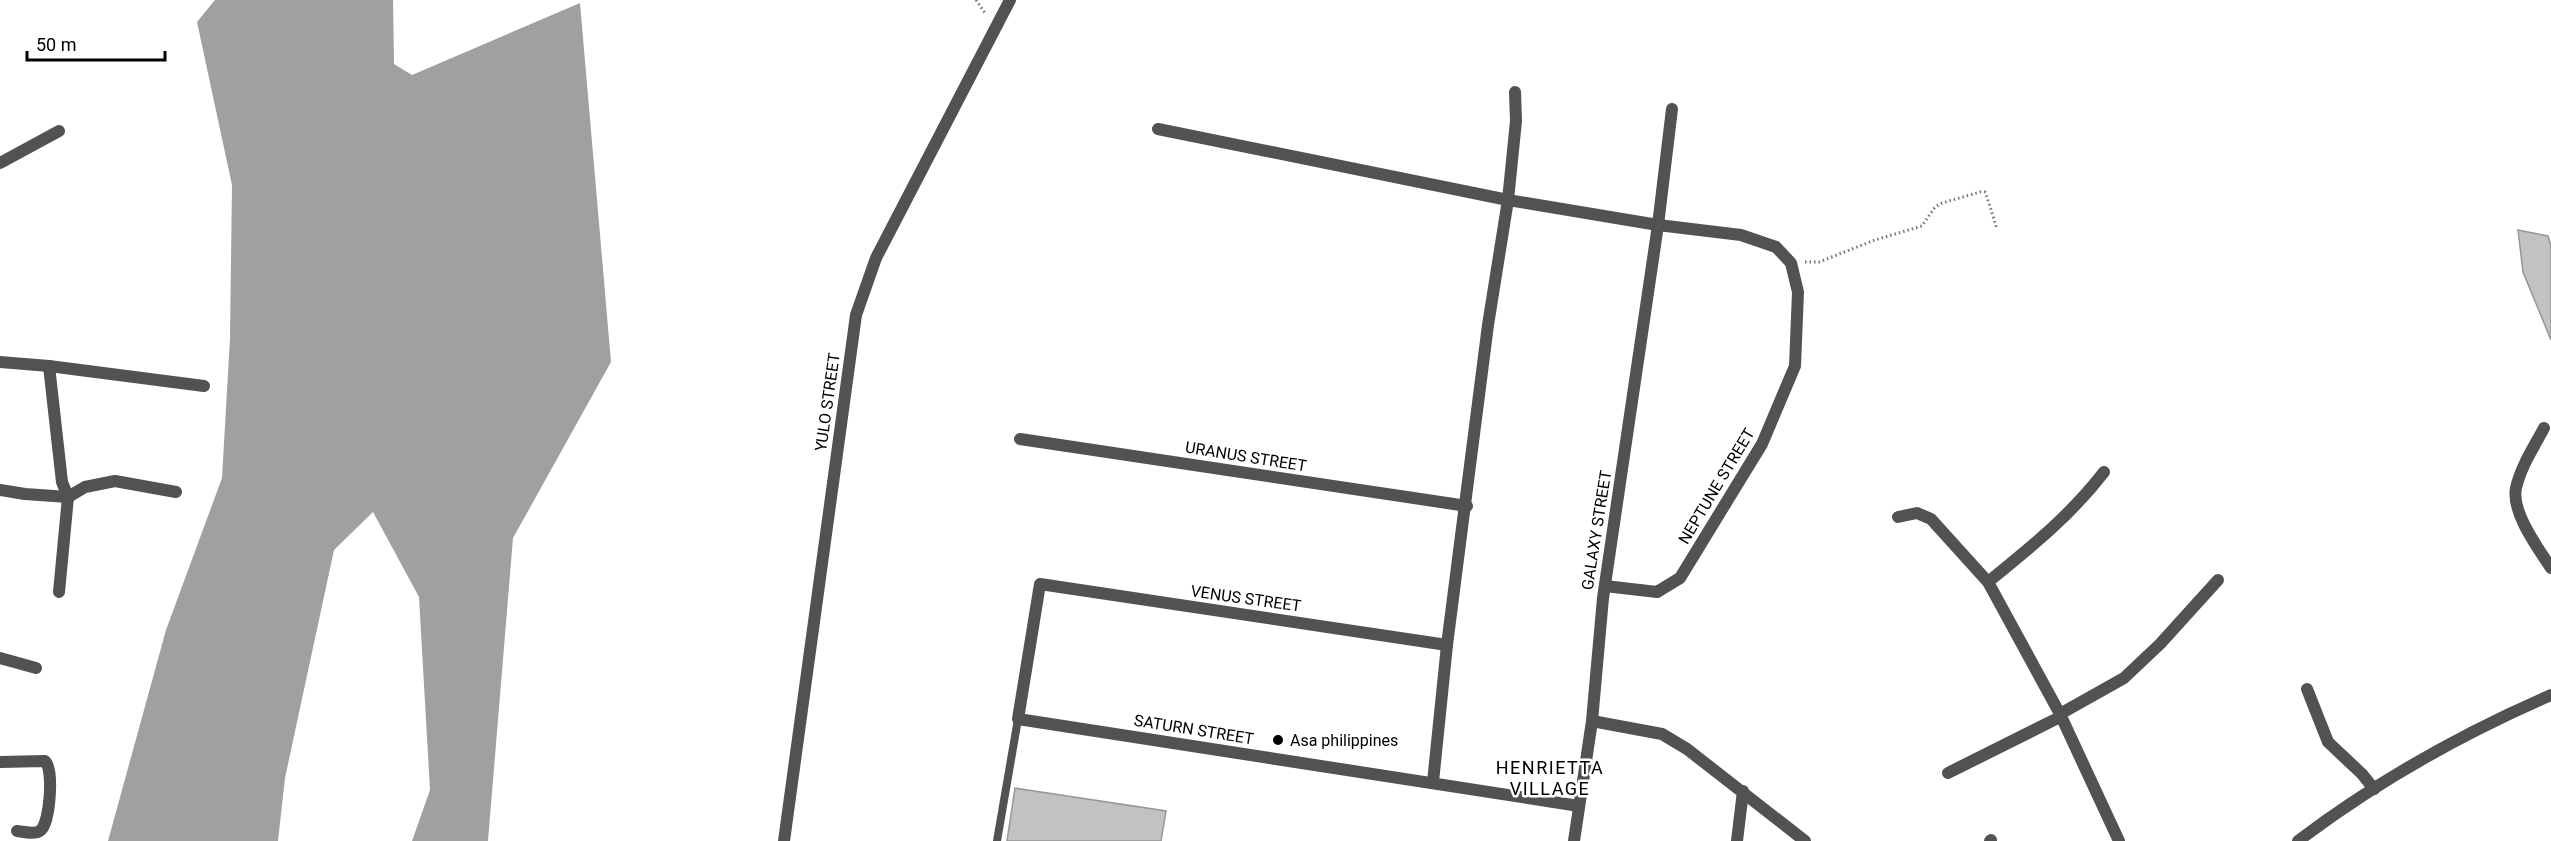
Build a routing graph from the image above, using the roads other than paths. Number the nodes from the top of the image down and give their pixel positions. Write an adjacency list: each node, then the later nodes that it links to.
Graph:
1 (1010, 0): 40 (street, YULO STREET)
2 (1515, 92): 7 (street)
3 (1672, 109): 8 (street, GALAXY STREET)
4 (1158, 129): 7 (street)
5 (59, 131): 6 (street)
6 (0, 163)
7 (1508, 200): 8 (street); 18 (street)
8 (1658, 225): 23 (street, GALAXY STREET); 23 (street, NEPTUNE STREET)
9 (0, 362): 10 (street)
10 (49, 366): 11 (street); 17 (street)
11 (204, 386)
12 (2544, 428): 20 (street)
13 (1020, 439): 18 (street, URANUS STREET)
14 (2104, 472): 22 (street)
15 (0, 490): 17 (street)
16 (176, 492): 17 (street)
17 (68, 497): 24 (street)
18 (1467, 506): 25 (street)
19 (1898, 517): 22 (street)
20 (2551, 568)
21 (2218, 580): 30 (street)
22 (1988, 582): 30 (street)
23 (1605, 586): 32 (street, GALAXY STREET)
24 (59, 592)
25 (1447, 645): 31 (street, VENUS STREET); 35 (street)
26 (0, 658): 27 (street)
27 (36, 668)
28 (2307, 689): 36 (street)
29 (2551, 695): 36 (street)
30 (2060, 716): 34 (street); 45 (street)
31 (1018, 719): 35 (street, SATURN STREET); 41 (lane)
32 (1592, 721): 37 (street); 38 (street, GALAXY STREET)
33 (0, 762): 39 (street)
34 (1948, 773)
35 (1433, 782): 38 (street, SATURN STREET)
36 (2374, 789): 46 (street)
37 (1743, 791): 43 (street); 44 (street)
38 (1579, 806): 42 (street, GALAXY STREET)
39 (17, 831)
40 (784, 841)
41 (997, 841)
42 (1574, 841)
43 (1737, 841)
44 (1805, 841)
45 (2119, 841)
46 (2298, 841)

